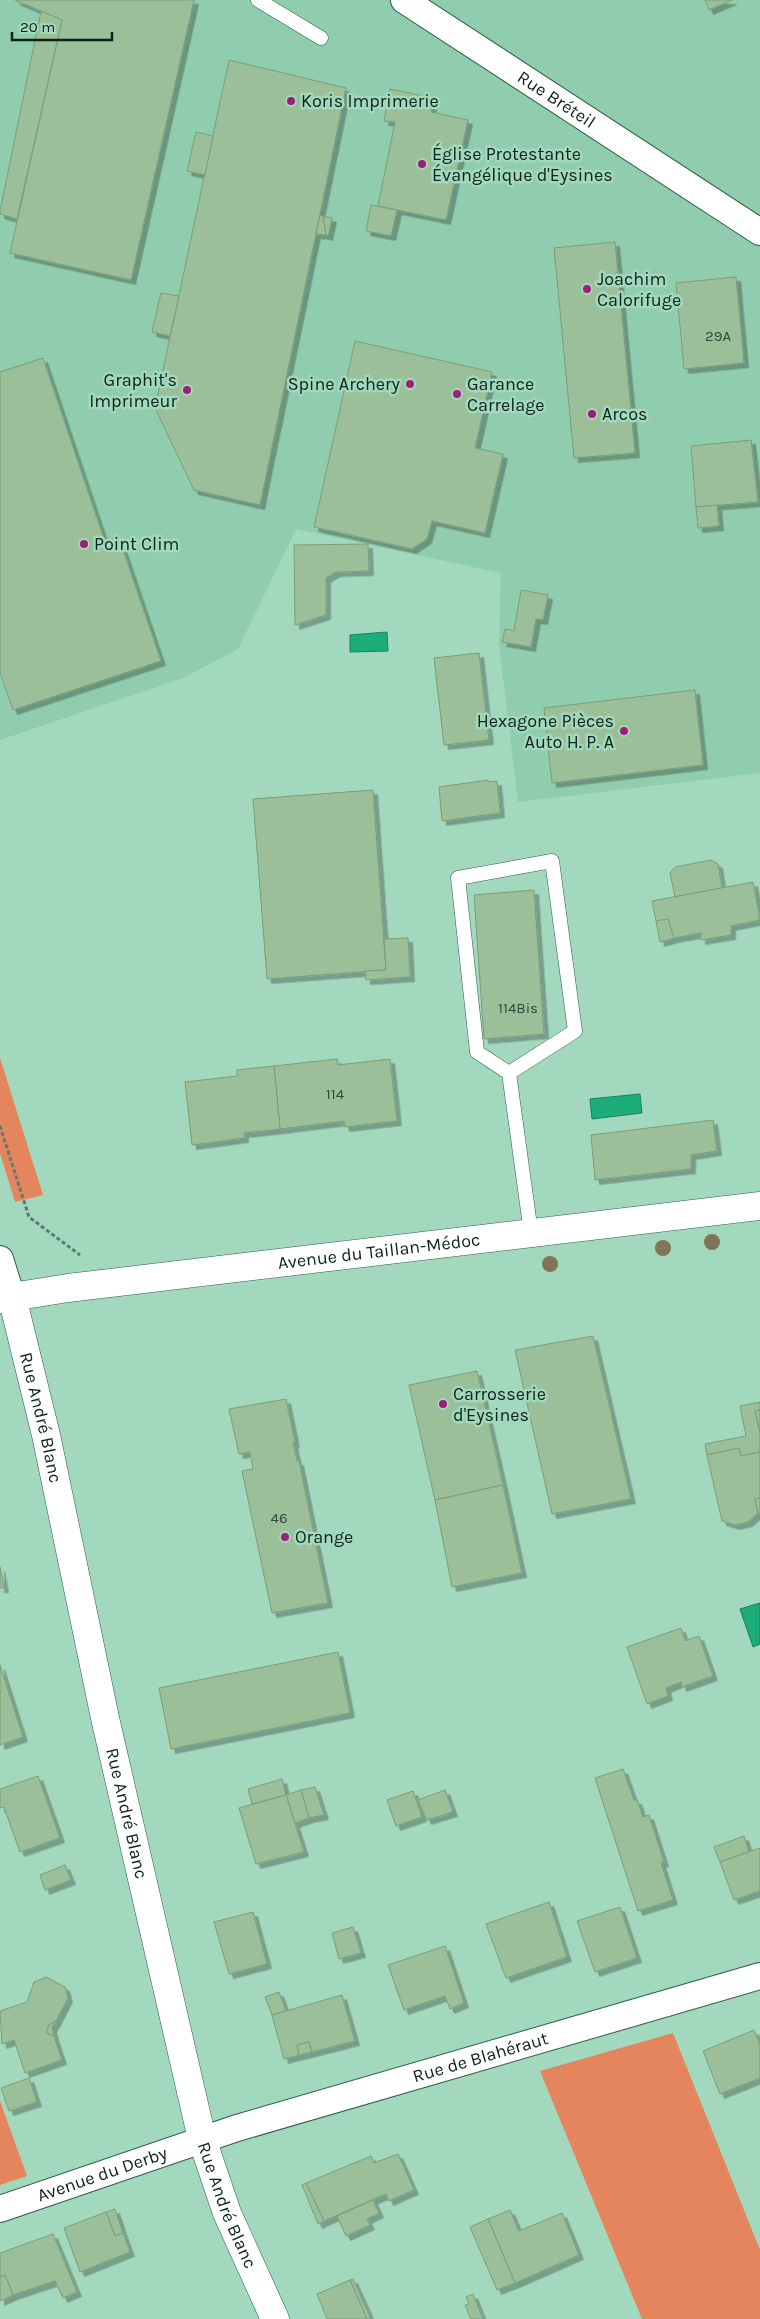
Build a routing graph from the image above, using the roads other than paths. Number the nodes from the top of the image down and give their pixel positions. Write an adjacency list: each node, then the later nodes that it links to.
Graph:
1 (258, 0): 3 (lane)
2 (404, 0): 4 (street, Rue Bréteil)
3 (321, 38)
4 (760, 232)
5 (509, 1073): 5 (lane); 7 (lane)
6 (760, 1206): 7 (street, Avenue du Taillan-Médoc)
7 (531, 1233): 9 (street, Avenue du Taillan-Médoc)
8 (0, 1259): 9 (street)
9 (6, 1298): 11 (street, Rue André Blanc)
10 (760, 1976): 11 (street, Rue de Blahéraut)
11 (202, 2139): 12 (street, Avenue du Derby); 13 (street, Rue André Blanc)
12 (0, 2209)
13 (275, 2319)

